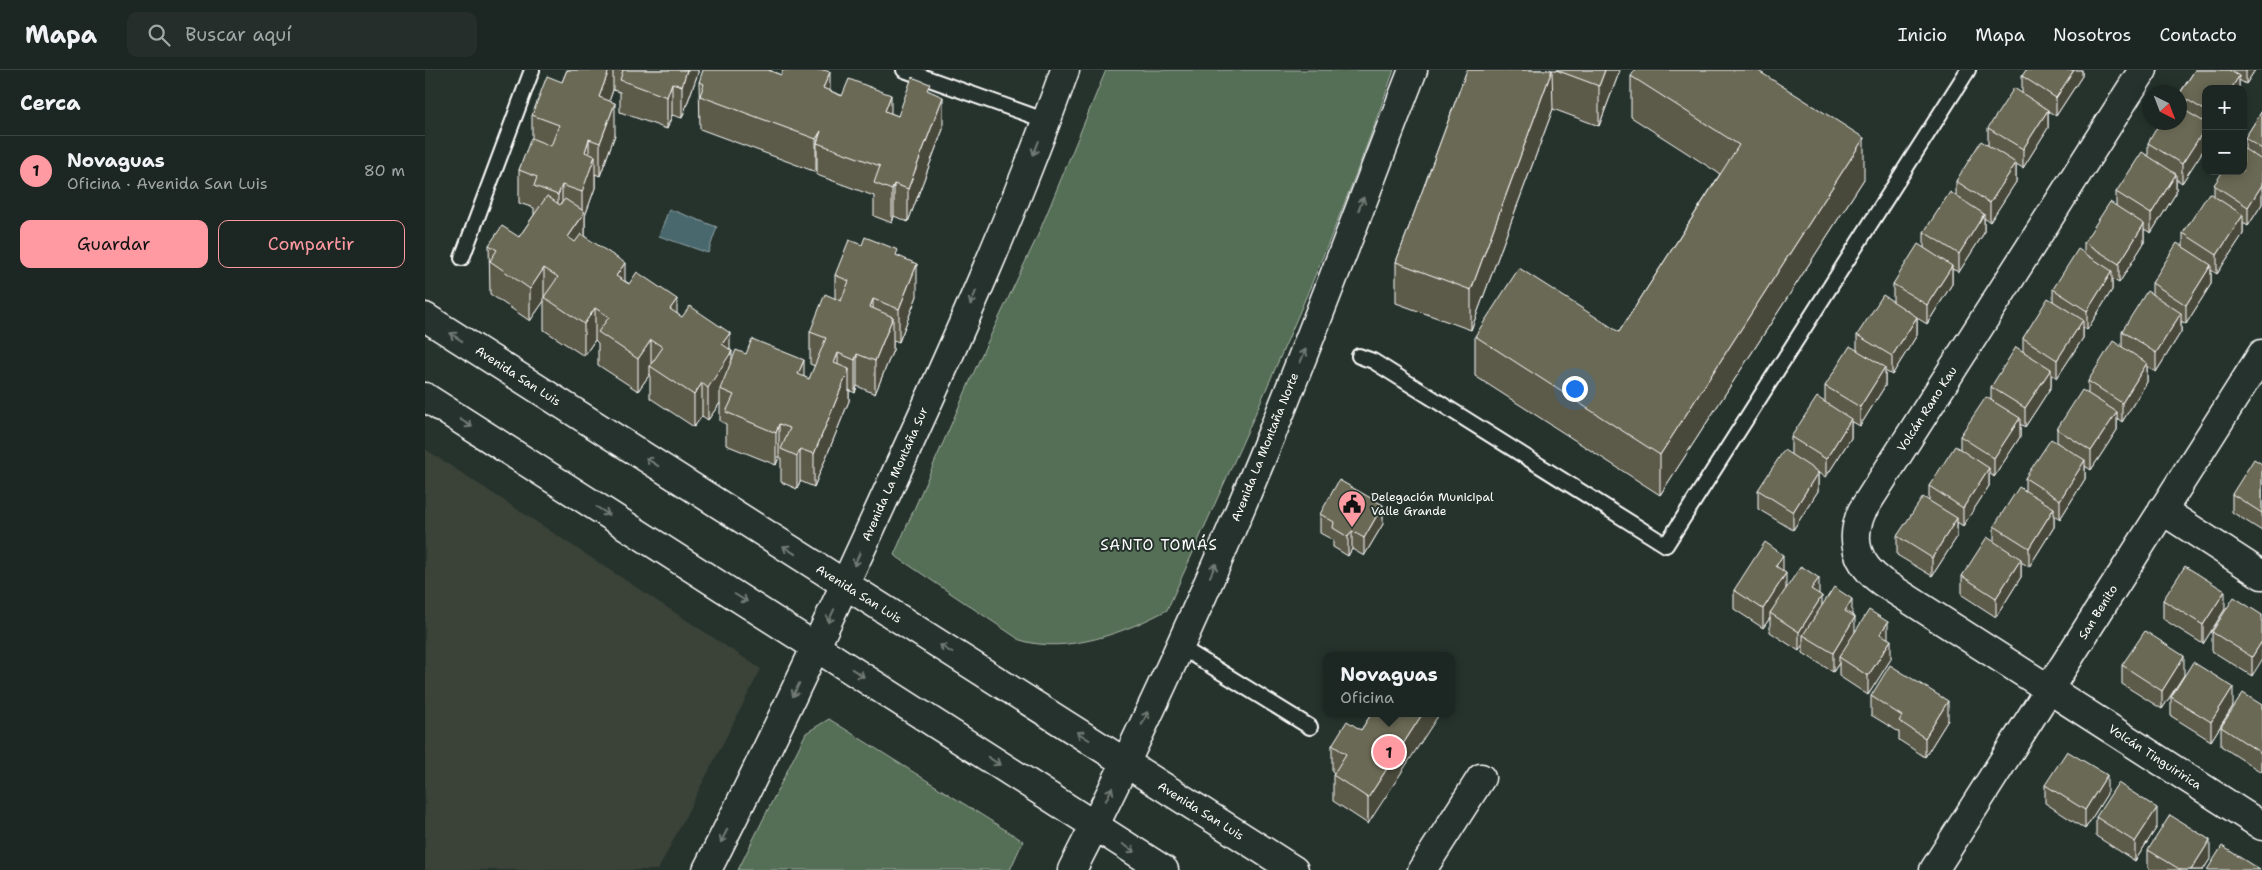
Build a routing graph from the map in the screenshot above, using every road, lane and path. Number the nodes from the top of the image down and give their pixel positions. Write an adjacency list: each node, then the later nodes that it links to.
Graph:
1 (532, 70): 8 (lane)
2 (904, 70): 7 (lane)
3 (1065, 70): 7 (street, Avenida La Montaña Sur)
4 (1413, 70): 17 (street, Avenida La Montaña Norte, one-way to 4)
5 (1968, 70): 11 (lane)
6 (2143, 70): 18 (street, Volcán Rano Kau)
7 (1047, 120): 15 (street, Avenida La Montaña Sur, one-way to 15)
8 (462, 258)
9 (425, 317): 15 (street, Avenida San Luis, one-way to 9)
10 (2262, 354): 13 (street, San Benito)
11 (1359, 356)
12 (425, 397): 16 (street, one-way to 16)
13 (2162, 510): 14 (street); 18 (street, San Benito)
14 (2262, 575)
15 (845, 585): 16 (street, Avenida La Montaña Sur, one-way to 16); 20 (street, Avenida San Luis, one-way to 15)
16 (817, 646): 22 (street, one-way to 22); 24 (street, Avenida La Montaña Sur, one-way to 24)
17 (1179, 646): 19 (lane); 20 (street, Avenida La Montaña Norte, one-way to 17)
18 (2049, 689): 23 (street, Volcán Tinguiririca); 29 (street, San Benito)
19 (1310, 727)
20 (1124, 762): 22 (street, Avenida La Montaña Norte, one-way to 20); 27 (street, Avenida San Luis)
21 (1481, 778): 28 (street)
22 (1094, 826): 25 (street, Avenida La Montaña Norte); 26 (street, one-way to 26)
23 (2262, 826)
24 (707, 870)
25 (1071, 870)
26 (1164, 870)
27 (1294, 870)
28 (1422, 870)
29 (1934, 870)

